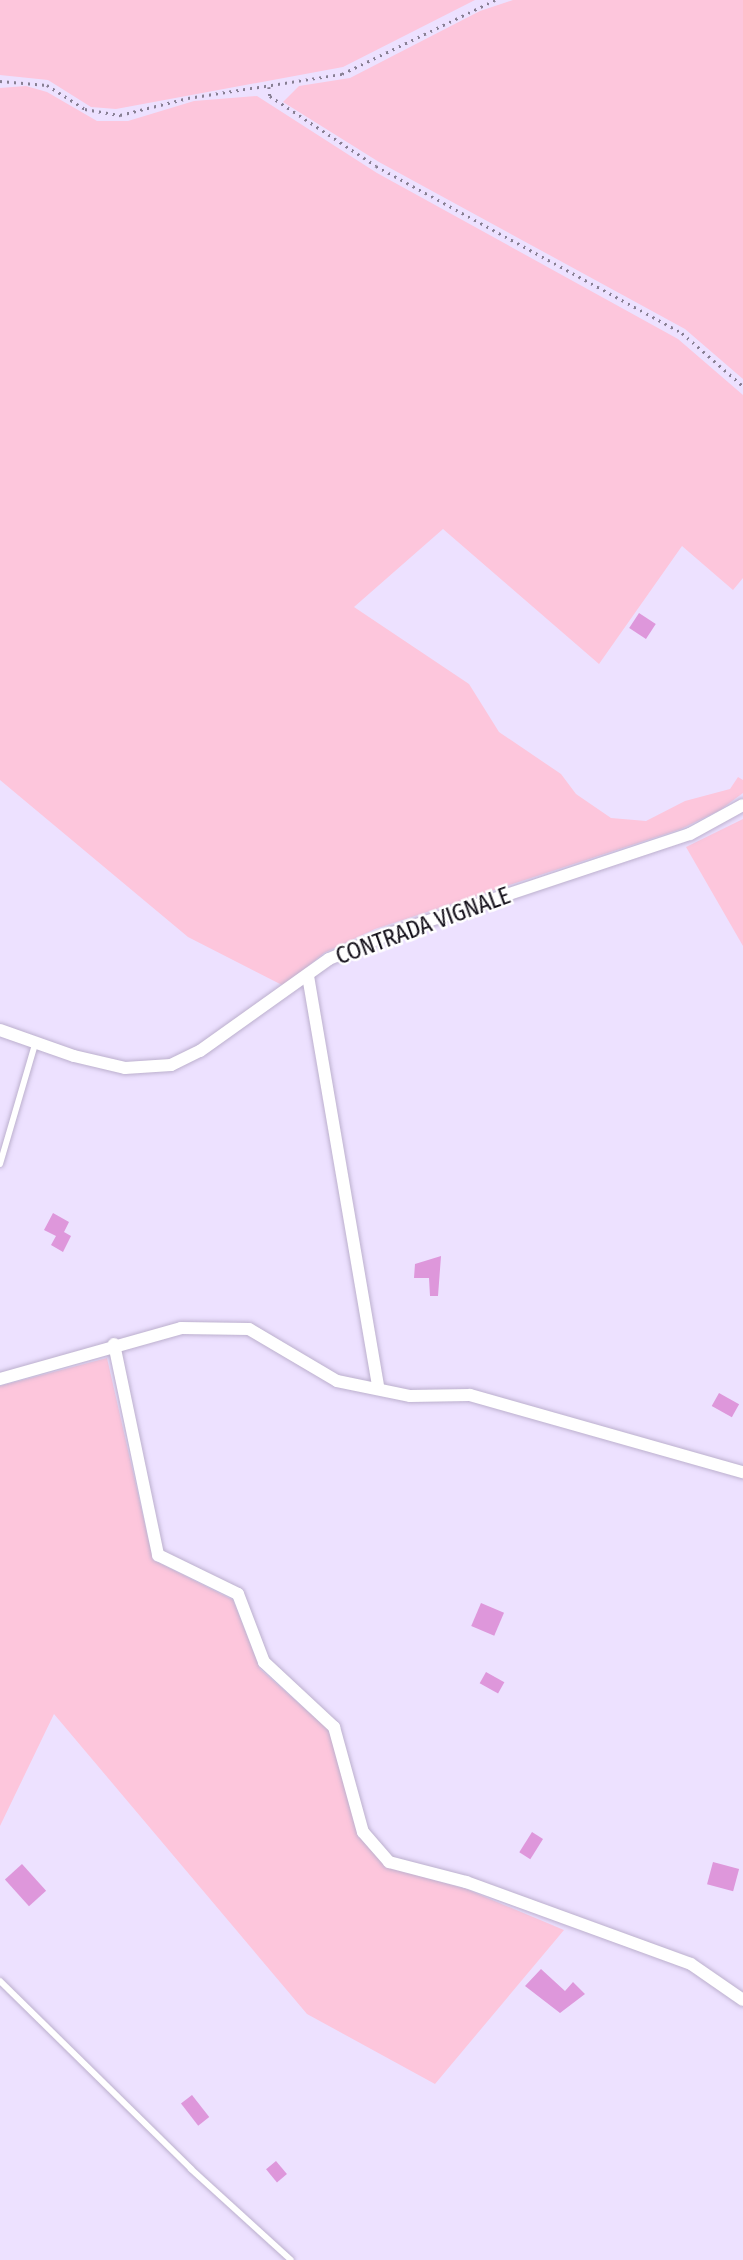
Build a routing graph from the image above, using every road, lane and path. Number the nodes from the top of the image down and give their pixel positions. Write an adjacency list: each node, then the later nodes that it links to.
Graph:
1 (495, 0): 3 (path)
2 (0, 82): 3 (path)
3 (269, 87): 4 (path)
4 (743, 386)
5 (743, 806): 6 (street, CONTRADA VIGNALE)
6 (308, 976): 8 (street, CONTRADA VIGNALE); 12 (street)
7 (0, 1030): 8 (street, CONTRADA VIGNALE)
8 (35, 1044): 9 (lane)
9 (0, 1164)
10 (114, 1344): 11 (street); 12 (street); 15 (street)
11 (0, 1379)
12 (378, 1387): 13 (street)
13 (743, 1472)
14 (0, 1981): 16 (lane)
15 (743, 2000)
16 (291, 2260)

